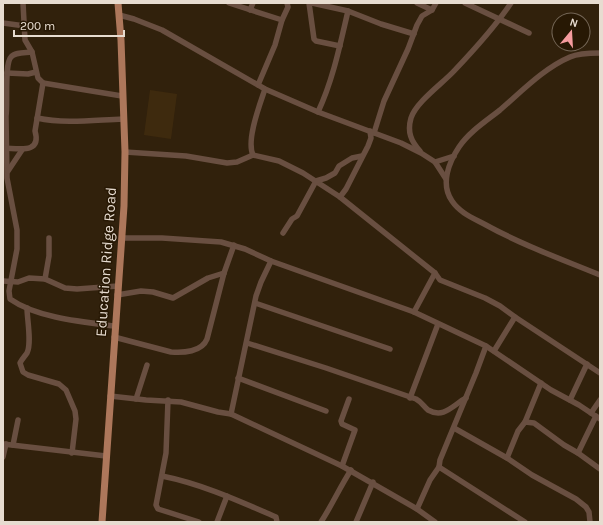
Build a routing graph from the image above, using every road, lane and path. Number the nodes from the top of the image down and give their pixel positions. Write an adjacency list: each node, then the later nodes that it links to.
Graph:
1 (23, 3): 19 (street)
2 (118, 3): 15 (main road, Education Ridge Road)
3 (229, 3): 12 (street)
4 (253, 3): 12 (street)
5 (288, 3): 16 (street)
6 (309, 3): 22 (street)
7 (312, 3): 14 (street)
8 (417, 3): 13 (street)
9 (436, 3): 13 (street)
10 (465, 3): 17 (street)
11 (511, 3): 17 (street)
12 (250, 10): 16 (street)
13 (432, 10): 21 (street)
14 (348, 11): 21 (street); 22 (street)
15 (119, 15): 28 (street); 30 (main road, Education Ridge Road)
16 (282, 20): 28 (street)
17 (500, 20): 20 (street); 36 (street)
18 (3, 23): 19 (street)
19 (25, 26): 23 (street)
20 (530, 33)
21 (414, 34): 35 (street)
22 (340, 46): 31 (street)
23 (32, 52): 25 (street); 26 (street)
24 (600, 53): 44 (street)
25 (36, 72): 26 (street); 27 (street)
26 (7, 73): 32 (street)
27 (43, 83): 30 (street); 33 (street)
28 (258, 85): 29 (street)
29 (266, 89): 31 (street); 42 (street)
30 (122, 96): 34 (main road, Education Ridge Road)
31 (318, 112): 35 (street)
32 (4, 117): 38 (street)
33 (37, 118): 34 (street); 39 (street)
34 (123, 119): 40 (main road, Education Ridge Road)
35 (372, 132): 37 (street); 43 (street)
36 (409, 135): 37 (street); 41 (street)
37 (401, 143): 41 (street)
38 (5, 148): 39 (street); 46 (street)
39 (22, 150): 46 (street)
40 (124, 152): 42 (street); 52 (main road, Education Ridge Road)
41 (421, 153): 45 (street)
42 (251, 156): 48 (street)
43 (362, 156): 48 (street); 49 (street)
44 (454, 156): 45 (street); 47 (street)
45 (435, 162): 47 (street)
46 (7, 172): 60 (street)
47 (446, 178): 57 (street)
48 (316, 181): 49 (street); 50 (street)
49 (340, 197): 56 (street)
50 (283, 233)
51 (49, 238): 58 (street)
52 (122, 238): 53 (street); 61 (main road, Education Ridge Road)
53 (234, 245): 54 (street); 55 (street)
54 (271, 261): 63 (street); 65 (street)
55 (224, 272): 62 (street); 69 (street)
56 (435, 273): 65 (street); 66 (street)
57 (600, 275)
58 (45, 279): 60 (street); 61 (street)
59 (3, 281): 60 (street)
60 (11, 281): 64 (street)
61 (118, 286): 62 (main road, Education Ridge Road)
62 (117, 295): 68 (main road, Education Ridge Road)
63 (255, 303): 70 (street); 72 (street)
64 (26, 308): 68 (street); 95 (street)
65 (414, 312): 67 (street)
66 (515, 317): 73 (street); 74 (street)
67 (438, 324): 71 (street); 81 (street)
68 (115, 326): 69 (main road, Education Ridge Road)
69 (114, 337): 79 (main road, Education Ridge Road)
70 (247, 343): 77 (street); 81 (street)
71 (486, 346): 73 (street); 82 (street)
72 (390, 349)
73 (494, 351): 78 (street)
74 (587, 364): 76 (street); 85 (street)
75 (147, 365): 80 (street)
76 (600, 373)
77 (238, 378): 87 (street); 88 (street)
78 (541, 383): 85 (street); 91 (street)
79 (110, 396): 80 (street); 97 (main road, Education Ridge Road)
80 (136, 398): 84 (street)
81 (410, 398): 82 (street)
82 (466, 398): 92 (street)
83 (349, 399): 100 (street)
84 (168, 400): 88 (street); 104 (street)
85 (570, 400): 89 (street)
86 (600, 400): 89 (street)
87 (326, 411)
88 (230, 414): 100 (street)
89 (596, 416): 96 (street)
90 (18, 420): 94 (street)
91 (525, 422): 96 (street); 99 (street)
92 (454, 428): 99 (street); 101 (street)
93 (4, 444): 94 (street); 98 (street)
94 (12, 445): 95 (street)
95 (72, 453): 97 (street)
96 (578, 453): 102 (street)
97 (106, 456): 108 (main road, Education Ridge Road)
98 (3, 457)
99 (508, 458): 116 (street)
100 (342, 466): 103 (street)
101 (439, 466): 107 (street); 115 (street)
102 (600, 469)
103 (351, 470): 105 (street); 112 (street)
104 (162, 476): 106 (street); 109 (street)
105 (373, 482): 107 (street); 113 (street)
106 (227, 496): 110 (street); 111 (street)
107 (417, 509): 114 (street)
108 (102, 522)
109 (199, 522)
110 (217, 522)
111 (277, 522)
112 (321, 522)
113 (356, 522)
114 (435, 522)
115 (525, 522)
116 (590, 522)

